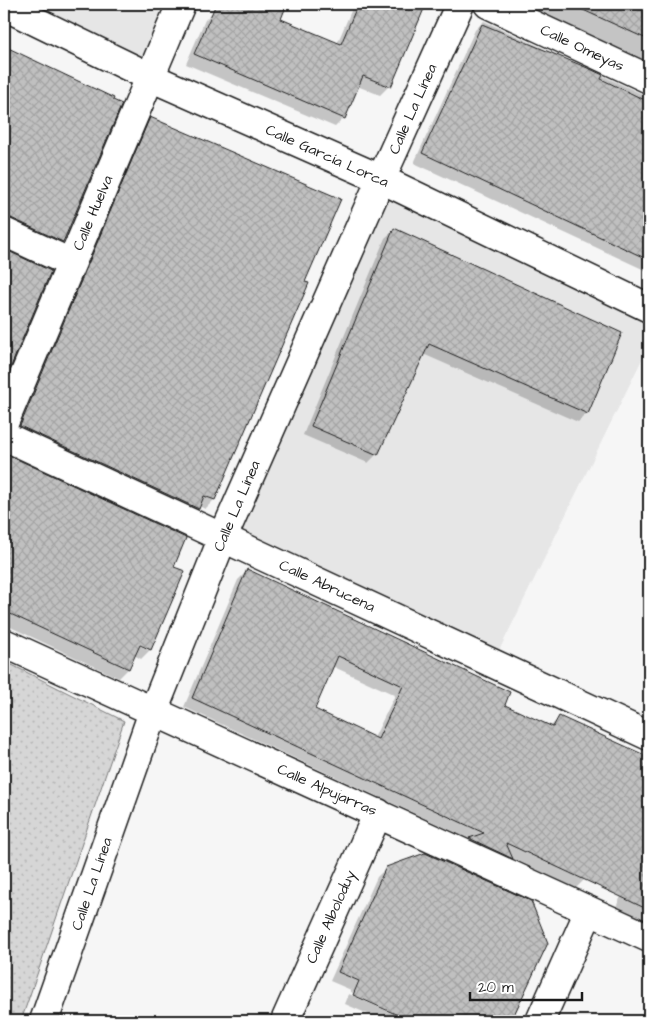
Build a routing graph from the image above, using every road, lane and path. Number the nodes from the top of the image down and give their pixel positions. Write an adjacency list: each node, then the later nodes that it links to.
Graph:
1 (181, 4): 5 (street, Calle Huelva)
2 (460, 4): 7 (street, Calle La Línea)
3 (488, 4): 6 (street, Calle Omeyas)
4 (4, 6): 5 (street, Calle García Lorca)
5 (150, 77): 7 (street, Calle García Lorca); 9 (street, Calle Huelva)
6 (649, 79)
7 (381, 179): 10 (street, Calle García Lorca); 13 (street, Calle La Línea)
8 (4, 232): 9 (street)
9 (71, 263): 11 (street, Calle Huelva)
10 (649, 308)
11 (4, 422)
12 (4, 436): 13 (street, Calle Abrucena)
13 (223, 537): 15 (street, Calle La Línea); 16 (street, Calle Abrucena)
14 (4, 643): 15 (street, Calle Alpujarras)
15 (153, 712): 17 (street, Calle Alpujarras); 20 (street, Calle La Línea)
16 (649, 736)
17 (378, 814): 18 (street, Calle Alpujarras); 21 (street, Calle Alboloduy)
18 (589, 911): 19 (street, Calle Alpujarras); 22 (street)
19 (649, 938)
20 (44, 1021)
21 (285, 1021)
22 (540, 1021)

